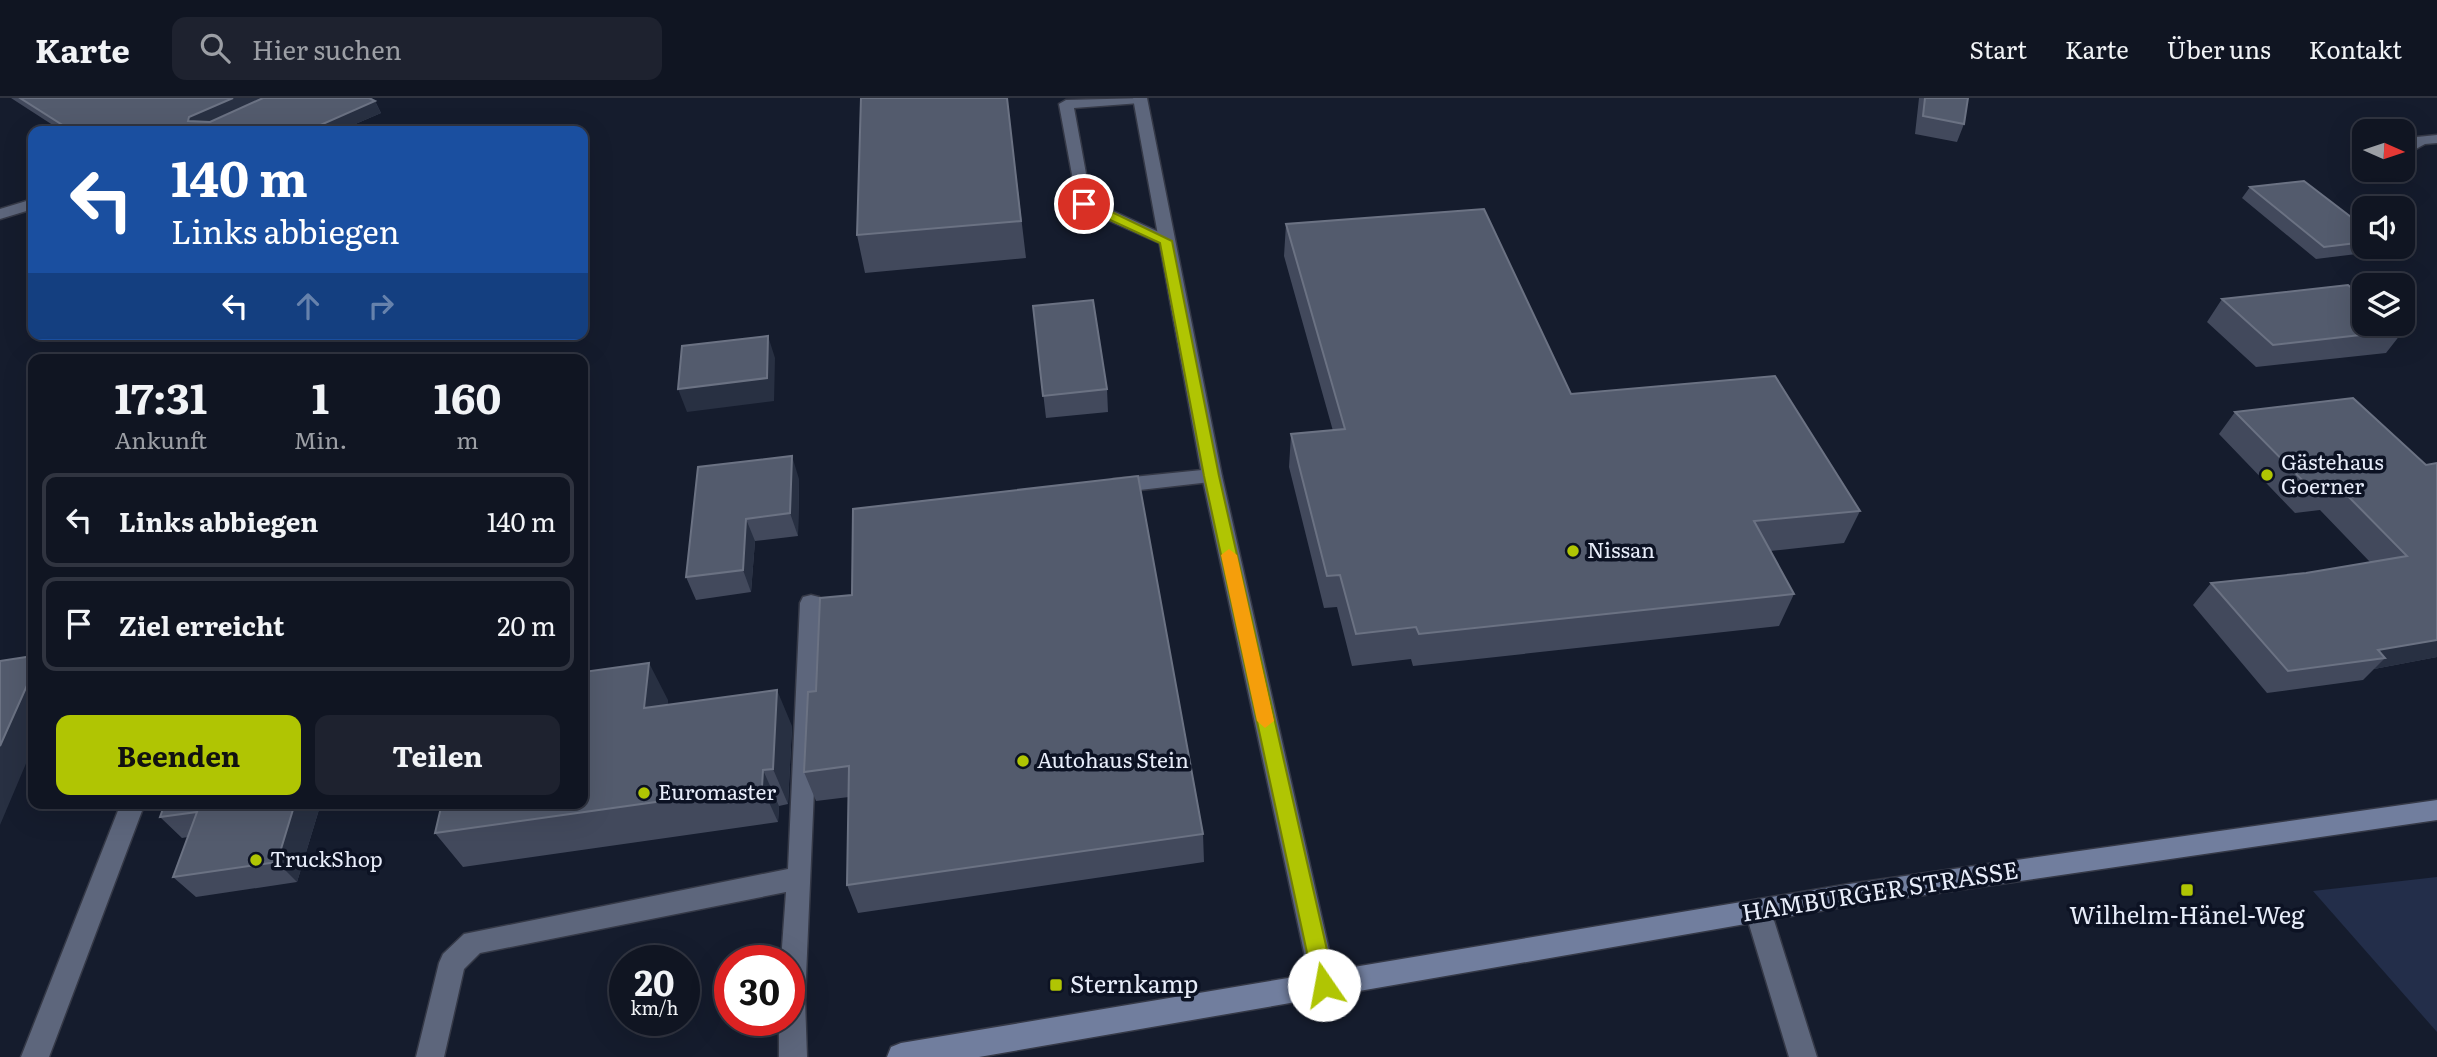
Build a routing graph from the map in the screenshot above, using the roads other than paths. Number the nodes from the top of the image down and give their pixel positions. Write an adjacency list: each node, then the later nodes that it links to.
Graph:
1 (1140, 99): 6 (street); 6 (street)
2 (2437, 139): 3 (street)
3 (2415, 144)
4 (28, 206): 5 (street)
5 (0, 214)
6 (1166, 241): 7 (street)
7 (1212, 476): 8 (street); 14 (street)
8 (1090, 488)
9 (811, 603): 12 (street)
10 (131, 809): 15 (street)
11 (2437, 810): 13 (main road, HAMBURGER STRASSE)
12 (800, 878): 16 (street); 17 (street)
13 (1758, 911): 14 (main road, HAMBURGER STRASSE); 19 (street)
14 (1324, 985): 18 (main road, HAMBURGER STRASSE)
15 (35, 1057)
16 (429, 1057)
17 (793, 1057)
18 (901, 1057)
19 (1803, 1057)

